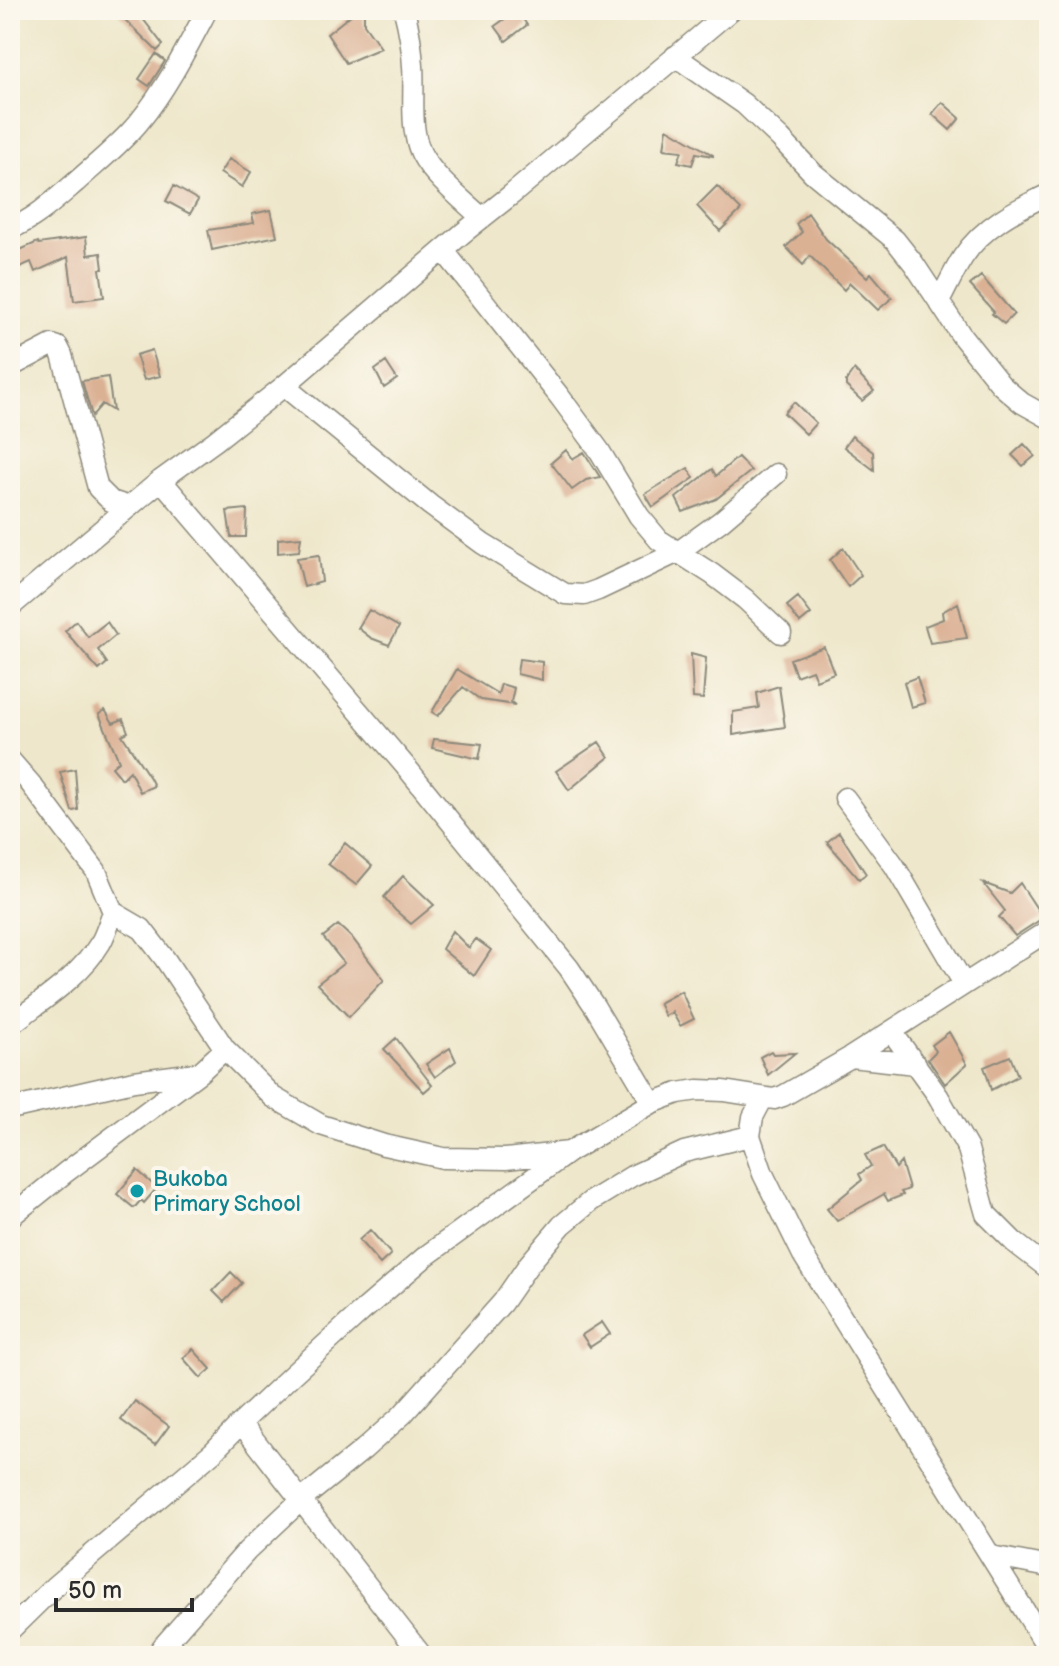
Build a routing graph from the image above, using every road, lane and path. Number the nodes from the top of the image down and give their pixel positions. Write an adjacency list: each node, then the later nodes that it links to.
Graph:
1 (207, 10): 7 (street)
2 (404, 10): 6 (street)
3 (731, 10): 4 (street)
4 (675, 56): 6 (street); 9 (street)
5 (1049, 194): 9 (street)
6 (482, 218): 8 (street)
7 (10, 229)
8 (444, 251): 11 (street); 16 (street)
9 (939, 302): 12 (street)
10 (11, 365): 15 (street)
11 (284, 386): 14 (street); 16 (street)
12 (1049, 418)
13 (776, 474): 16 (street)
14 (161, 480): 15 (street); 31 (street)
15 (129, 507): 17 (street)
16 (678, 552): 18 (street)
17 (10, 607)
18 (781, 633)
19 (10, 760): 21 (street)
20 (845, 798): 23 (street)
21 (113, 912): 24 (street); 26 (street)
22 (1049, 930): 23 (street)
23 (964, 984): 25 (street)
24 (10, 1025)
25 (892, 1032): 27 (street); 28 (street)
26 (225, 1049): 29 (street); 34 (street)
27 (851, 1057): 28 (street); 30 (street)
28 (916, 1064): 36 (street)
29 (200, 1072): 32 (street); 35 (street)
30 (763, 1098): 31 (street); 33 (street)
31 (652, 1103): 34 (street)
32 (10, 1109)
33 (750, 1136): 38 (street); 39 (street)
34 (569, 1152): 37 (street)
35 (10, 1217)
36 (1049, 1269)
37 (241, 1423): 38 (street); 41 (street)
38 (300, 1501): 43 (street); 44 (street)
39 (991, 1556): 40 (street); 42 (street)
40 (1049, 1567)
41 (10, 1630)
42 (1049, 1650)
43 (156, 1656)
44 (422, 1656)

